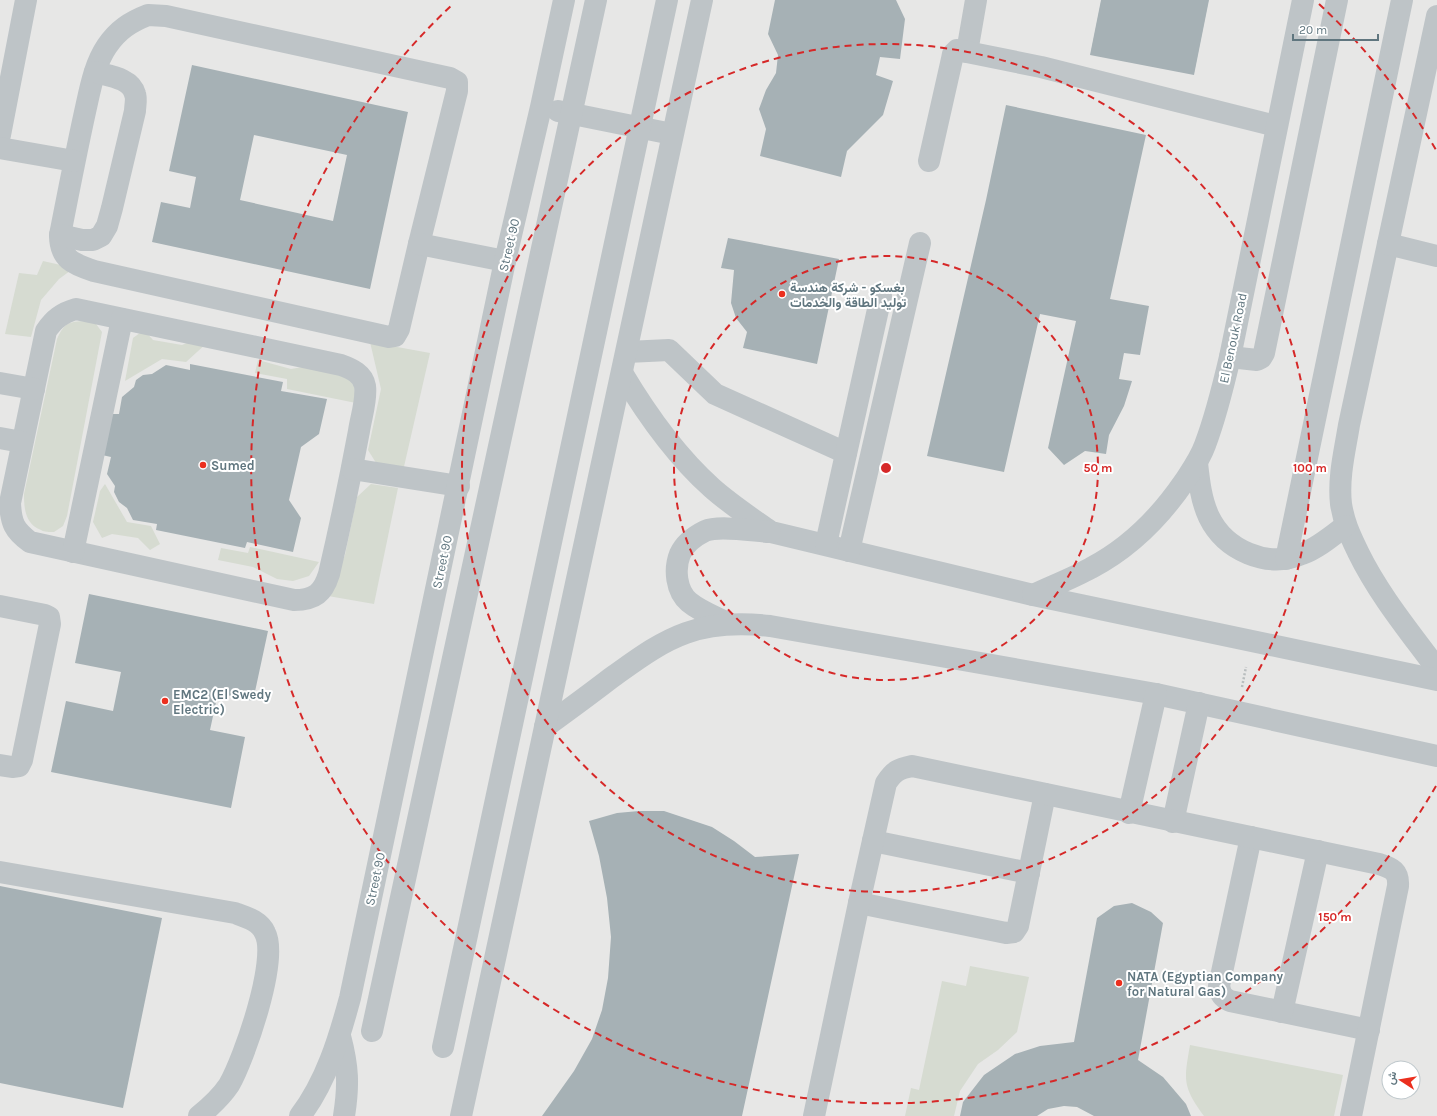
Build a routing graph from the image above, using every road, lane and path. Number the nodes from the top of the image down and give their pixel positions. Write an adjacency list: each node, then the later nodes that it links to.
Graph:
1 (26, 0): 18 (street)
2 (564, 0): 13 (street, Street 90)
3 (596, 0): 14 (street)
4 (667, 0): 16 (street)
5 (702, 0): 17 (street)
6 (976, 0): 11 (street)
7 (1303, 0): 15 (street, El Benouk Road)
8 (1337, 0): 31 (street)
9 (1402, 0): 46 (street)
10 (1436, 22): 25 (street)
11 (967, 52): 15 (street); 21 (street)
12 (95, 72): 20 (street); 22 (street); 24 (street)
13 (541, 108): 14 (street); 27 (street, Street 90)
14 (572, 114): 16 (street); 70 (street)
15 (1276, 126): 31 (street, El Benouk Road)
16 (640, 128): 17 (street); 72 (street)
17 (672, 134): 30 (street)
18 (0, 135)
19 (0, 148): 20 (street)
20 (74, 161): 22 (street)
21 (929, 161)
22 (60, 235): 24 (street)
23 (920, 243): 44 (street)
24 (419, 244): 27 (street)
25 (1388, 244): 26 (street); 41 (street)
26 (1437, 256)
27 (505, 262): 40 (street, Street 90)
28 (881, 296): 37 (street)
29 (122, 319): 34 (street); 39 (street); 45 (street)
30 (627, 352): 32 (street); 37 (street)
31 (1230, 357): 38 (street, El Benouk Road)
32 (622, 373): 42 (street); 56 (street)
33 (0, 383): 34 (street)
34 (34, 389): 36 (street)
35 (0, 438): 36 (street)
36 (22, 442): 45 (street)
37 (846, 452): 43 (street)
38 (1197, 463): 46 (street); 47 (street, El Benouk Road)
39 (352, 469): 40 (street); 45 (street)
40 (458, 486): 71 (street, Street 90)
41 (1345, 526): 46 (street); 51 (street)
42 (771, 532): 43 (street); 49 (street)
43 (826, 544): 44 (street)
44 (849, 551): 47 (street)
45 (73, 552)
46 (1286, 559)
47 (1033, 595): 50 (street)
48 (0, 606): 58 (street)
49 (730, 624): 53 (street); 56 (street)
50 (1252, 641): 52 (street); 55 (path)
51 (1437, 669)
52 (1437, 680)
53 (1156, 694): 54 (street); 60 (street)
54 (1199, 703): 55 (street); 61 (street)
55 (1237, 711): 57 (street)
56 (545, 727): 73 (street)
57 (1437, 756)
58 (0, 765)
59 (1045, 794): 60 (street); 63 (street); 66 (street)
60 (1129, 813): 61 (street)
61 (1174, 822): 62 (street)
62 (1251, 837): 64 (street); 68 (street)
63 (873, 841): 66 (street); 67 (street)
64 (1318, 851): 68 (street); 69 (street)
65 (0, 872): 74 (street)
66 (1029, 873): 67 (street)
67 (859, 903): 77 (street)
68 (1282, 1012): 69 (street)
69 (1369, 1030): 78 (street)
70 (372, 1031)
71 (340, 1036): 75 (street, Street 90); 76 (street)
72 (442, 1047)
73 (459, 1113)
74 (199, 1116)
75 (300, 1116)
76 (344, 1116)
77 (814, 1116)
78 (1351, 1116)

